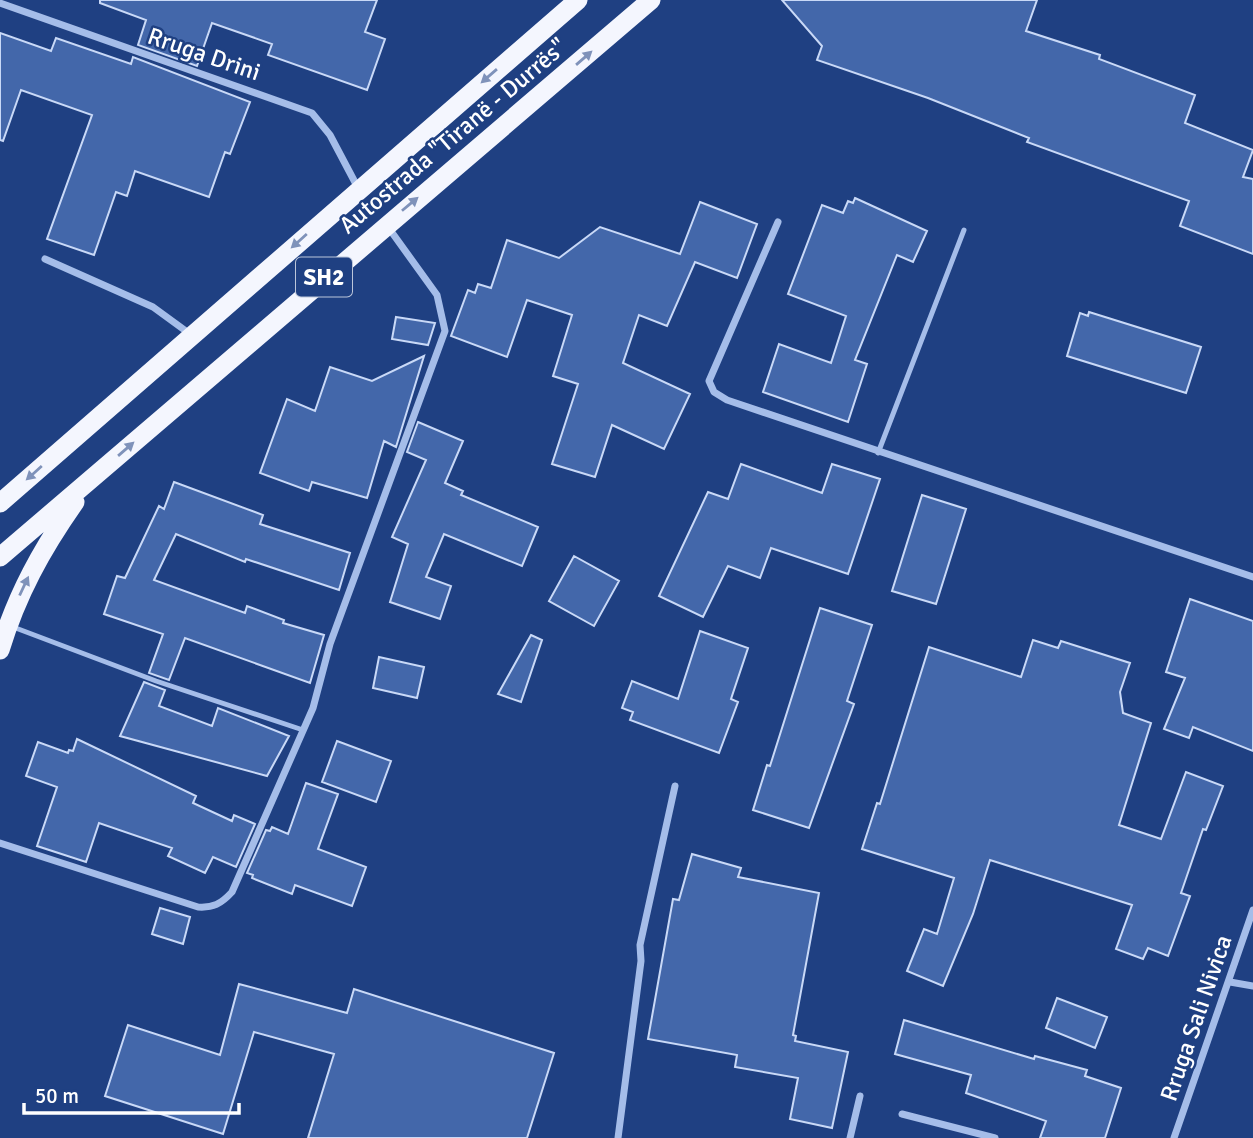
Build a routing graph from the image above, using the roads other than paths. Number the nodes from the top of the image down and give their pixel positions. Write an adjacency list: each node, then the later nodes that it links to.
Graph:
1 (651, 0): 6 (highway, Autostrada "Tiranë - Durrës" / SH2, one-way to 1)
2 (573, 2): 4 (highway, Autostrada "Tiranë - Durrës" / SH2, one-way to 4)
3 (0, 3): 4 (street, Rruga Drini)
4 (358, 188): 9 (highway, Autostrada "Tiranë - Durrës" / SH2, one-way to 9)
5 (778, 222): 10 (street)
6 (386, 224): 11 (highway, Autostrada "Tiranë - Durrës" / SH2, one-way to 6); 17 (street)
7 (964, 230): 10 (lane)
8 (45, 260): 9 (street)
9 (192, 336): 12 (highway, Autostrada "Tiranë - Durrës" / SH2, one-way to 12)
10 (878, 453): 14 (street)
11 (94, 476): 13 (highway, Autostrada "Tiranë - Durrës" / SH2); 15 (highway, one-way to 11)
12 (2, 501)
13 (0, 557)
14 (1253, 577)
15 (8, 625): 16 (highway); 17 (lane)
16 (0, 649)
17 (303, 730): 19 (street)
18 (676, 786): 25 (street)
19 (0, 843)
20 (1253, 910): 21 (street, Rruga Sali Nivica)
21 (1230, 982): 22 (street); 28 (street, Rruga Sali Nivica)
22 (1253, 986)
23 (860, 1096): 26 (street)
24 (902, 1114): 27 (street)
25 (618, 1138)
26 (850, 1138)
27 (995, 1138)
28 (1174, 1138)

